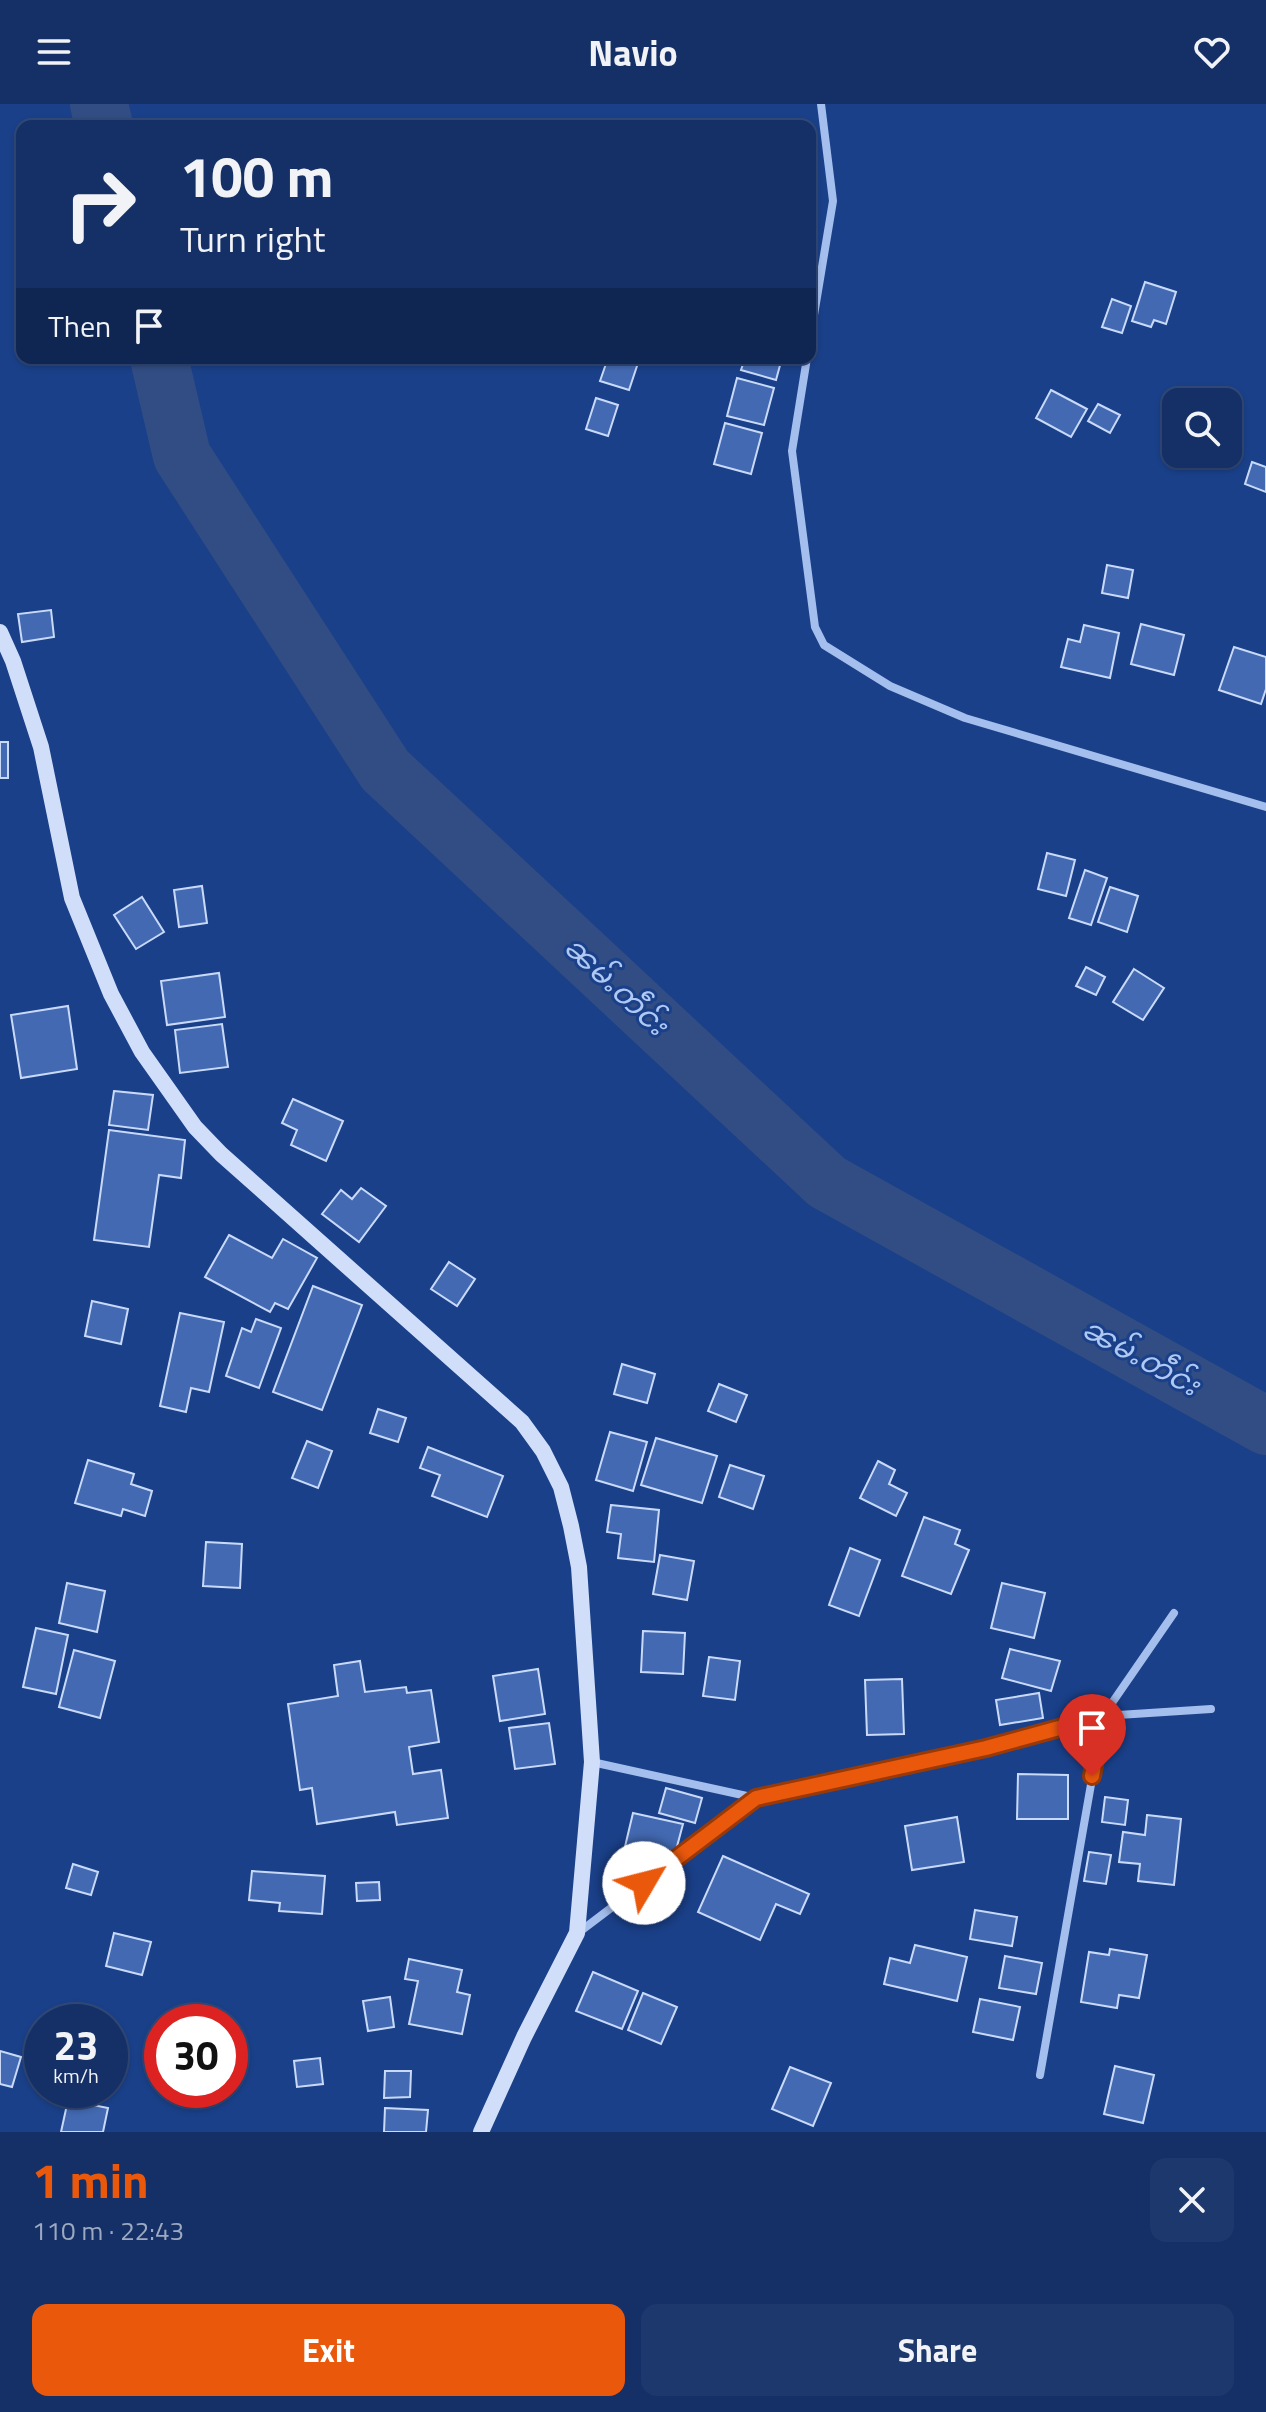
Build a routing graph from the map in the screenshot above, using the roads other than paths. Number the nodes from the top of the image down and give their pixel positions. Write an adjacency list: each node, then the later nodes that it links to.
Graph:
1 (821, 104): 2 (street)
2 (816, 303)
3 (806, 364): 5 (street)
4 (0, 632): 9 (street)
5 (1266, 807)
6 (1174, 1613): 8 (street)
7 (1211, 1709): 8 (street)
8 (1103, 1716): 10 (street); 12 (street)
9 (592, 1762): 10 (street); 11 (street)
10 (756, 1798): 11 (street)
11 (577, 1933): 13 (street)
12 (1040, 2075)
13 (481, 2132)

